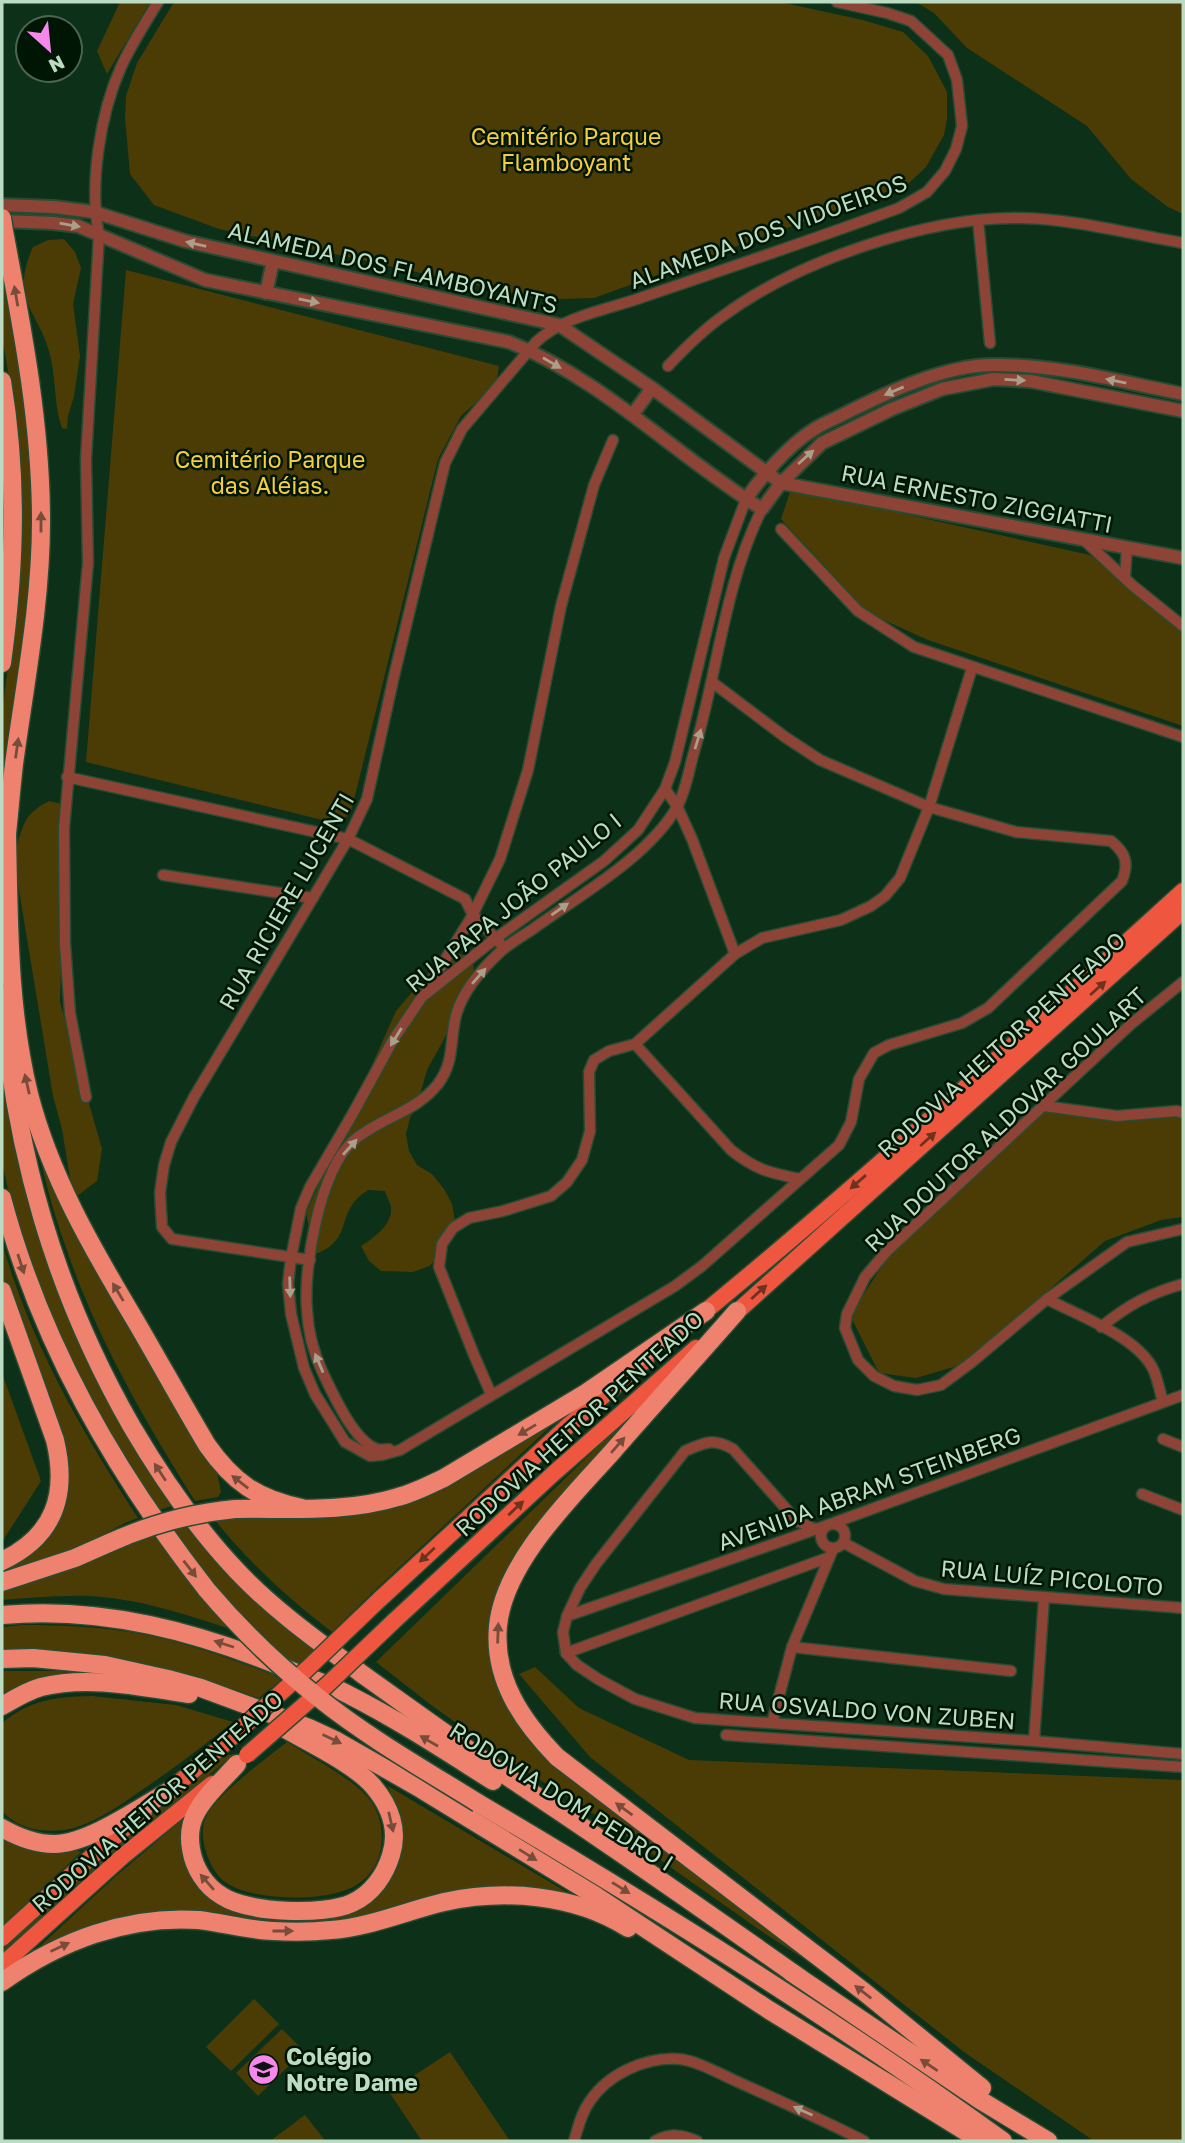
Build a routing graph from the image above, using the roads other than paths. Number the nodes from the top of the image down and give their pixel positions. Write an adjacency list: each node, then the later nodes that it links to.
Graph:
1 (158, 2): 4 (street)
2 (837, 2): 11 (street, ALAMEDA DOS VIDOEIROS)
3 (2, 205): 4 (street, ALAMEDA DOS FLAMBOYANTS)
4 (94, 212): 7 (street); 9 (street, ALAMEDA DOS FLAMBOYANTS, one-way to 4)
5 (978, 220): 8 (street); 12 (street); 14 (street)
6 (3, 223): 7 (street, ALAMEDA DOS FLAMBOYANTS, one-way to 7); 39 (highway, one-way to 6)
7 (99, 235): 10 (street, ALAMEDA DOS FLAMBOYANTS); 35 (street)
8 (1183, 243)
9 (273, 261): 10 (street); 11 (street, ALAMEDA DOS FLAMBOYANTS)
10 (266, 293): 13 (street, ALAMEDA DOS FLAMBOYANTS, one-way to 13)
11 (559, 326): 13 (street, RUA RICIERE LUCENTI); 16 (street, ALAMEDA DOS FLAMBOYANTS)
12 (990, 343)
13 (530, 351): 19 (street, ALAMEDA DOS FLAMBOYANTS, one-way to 19); 40 (street, RUA RICIERE LUCENTI)
14 (668, 366)
15 (2, 381): 31 (highway)
16 (652, 388): 19 (street); 21 (street, ALAMEDA DOS FLAMBOYANTS)
17 (1183, 394): 21 (street, RUA PAPA JOÃO PAULO I, one-way to 21)
18 (1183, 411): 22 (street, RUA PAPA JOÃO PAULO I, one-way to 18)
19 (633, 414): 23 (street, ALAMEDA DOS FLAMBOYANTS)
20 (613, 440): 46 (street)
21 (765, 472): 22 (street, RUA ERNESTO ZIGGIATTI); 23 (street, RUA PAPA JOÃO PAULO I)
22 (781, 483): 24 (street, RUA PAPA JOÃO PAULO I); 26 (street, RUA ERNESTO ZIGGIATTI)
23 (746, 499): 24 (street, ALAMEDA DOS FLAMBOYANTS); 36 (street, RUA PAPA JOÃO PAULO I)
24 (762, 509): 33 (street, RUA PAPA JOÃO PAULO I)
25 (781, 529): 32 (street)
26 (1082, 539): 27 (street, RUA ERNESTO ZIGGIATTI); 29 (street)
27 (1128, 547): 28 (street, RUA ERNESTO ZIGGIATTI); 29 (street)
28 (1183, 558)
29 (1125, 576): 30 (street)
30 (1183, 626)
31 (3, 656)
32 (972, 668): 34 (street); 38 (street)
33 (712, 682): 37 (street, RUA PAPA JOÃO PAULO I, one-way to 33); 38 (street)
34 (1183, 737)
35 (67, 777): 40 (street); 54 (street)
36 (665, 789): 37 (street); 47 (street, RUA PAPA JOÃO PAULO I)
37 (677, 806): 48 (street, RUA PAPA JOÃO PAULO I, one-way to 37); 49 (street)
38 (929, 807): 49 (street); 57 (street)
39 (7, 835): 42 (highway); 75 (highway, one-way to 39)
40 (348, 839): 44 (street, RUA RICIERE LUCENTI); 46 (street)
41 (163, 875): 44 (street)
42 (2, 889)
43 (1183, 891): 65 (main road, RODOVIA HEITOR PENTEADO, one-way to 65)
44 (313, 898): 60 (street, RUA RICIERE LUCENTI)
45 (1183, 911): 66 (main road, RODOVIA HEITOR PENTEADO, one-way to 45)
46 (473, 915): 47 (street); 52 (street)
47 (496, 938): 48 (street); 52 (street, RUA PAPA JOÃO PAULO I)
48 (505, 948): 61 (street, RUA PAPA JOÃO PAULO I, one-way to 48)
49 (735, 954): 53 (street)
50 (1183, 982): 55 (street, RUA DOUTOR ALDOVAR GOULART)
51 (2, 996): 103 (highway, one-way to 51)
52 (422, 996): 60 (street, RUA PAPA JOÃO PAULO I, one-way to 60)
53 (635, 1044): 57 (street); 68 (street)
54 (86, 1097)
55 (1044, 1106): 56 (street); 64 (street, RUA DOUTOR ALDOVAR GOULART)
56 (1183, 1113)
57 (800, 1180): 68 (street)
58 (2, 1198): 111 (highway, one-way to 111, bridge)
59 (1183, 1229): 64 (street, RUA DOUTOR ALDOVAR GOULART)
60 (291, 1258): 61 (street, RUA RICIERE LUCENTI); 73 (street, RUA PAPA JOÃO PAULO I, one-way to 73)
61 (310, 1260): 73 (street, RUA PAPA JOÃO PAULO I, one-way to 61)
62 (1183, 1284): 67 (street)
63 (2, 1291): 81 (highway)
64 (1047, 1299): 67 (street)
65 (706, 1311): 75 (highway, one-way to 75); 99 (main road, RODOVIA HEITOR PENTEADO, one-way to 99, bridge)
66 (737, 1311): 97 (main road, RODOVIA HEITOR PENTEADO, one-way to 66, bridge); 112 (highway, one-way to 66)
67 (1101, 1327): 70 (street)
68 (491, 1394): 73 (street)
69 (1183, 1395): 70 (street, AVENIDA ABRAM STEINBERG)
70 (1163, 1402): 77 (street, AVENIDA ABRAM STEINBERG)
71 (1163, 1439): 72 (street)
72 (1183, 1447)
73 (400, 1450)
74 (1142, 1494): 76 (street)
75 (302, 1508): 82 (highway, bridge)
76 (1183, 1510)
77 (828, 1525): 78 (street, AVENIDA ABRAM STEINBERG); 79 (street); 80 (street)
78 (815, 1529): 86 (street, AVENIDA ABRAM STEINBERG); 86 (street)
79 (844, 1544): 80 (street); 83 (street, RUA LUÍZ PICOLOTO)
80 (830, 1554): 87 (street); 88 (street)
81 (2, 1561)
82 (2, 1582)
83 (1044, 1598): 84 (street, RUA LUÍZ PICOLOTO); 95 (street)
84 (1183, 1608)
85 (2, 1615): 103 (highway, RODOVIA DOM PEDRO I, one-way to 85)
86 (567, 1616): 88 (street)
87 (792, 1647): 90 (street); 93 (street)
88 (566, 1653): 93 (street, RUA OSVALDO VON ZUBEN)
89 (2, 1659): 91 (highway)
90 (1011, 1671)
91 (240, 1704): 92 (highway); 97 (highway, one-way to 97); 105 (highway, one-way to 105)
92 (2, 1706)
93 (772, 1723): 95 (street, RUA OSVALDO VON ZUBEN)
94 (726, 1735): 98 (street, RUA OSVALDO VON ZUBEN)
95 (1034, 1741): 96 (street, RUA OSVALDO VON ZUBEN)
96 (1183, 1754)
97 (242, 1760): 102 (main road, RODOVIA HEITOR PENTEADO)
98 (1183, 1768)
99 (169, 1791): 100 (highway); 101 (main road, RODOVIA HEITOR PENTEADO)
100 (2, 1828)
101 (2, 1938)
102 (2, 1965)
103 (800, 1978): 112 (highway, RODOVIA DOM PEDRO I, one-way to 103)
104 (2, 1982): 105 (highway, one-way to 105)
105 (852, 2063): 110 (highway)
106 (574, 2141): 109 (street, one-way to 106)
107 (656, 2141): 108 (street)
108 (697, 2141)
109 (864, 2141)
110 (981, 2141)
111 (1003, 2141)
112 (1049, 2141)

